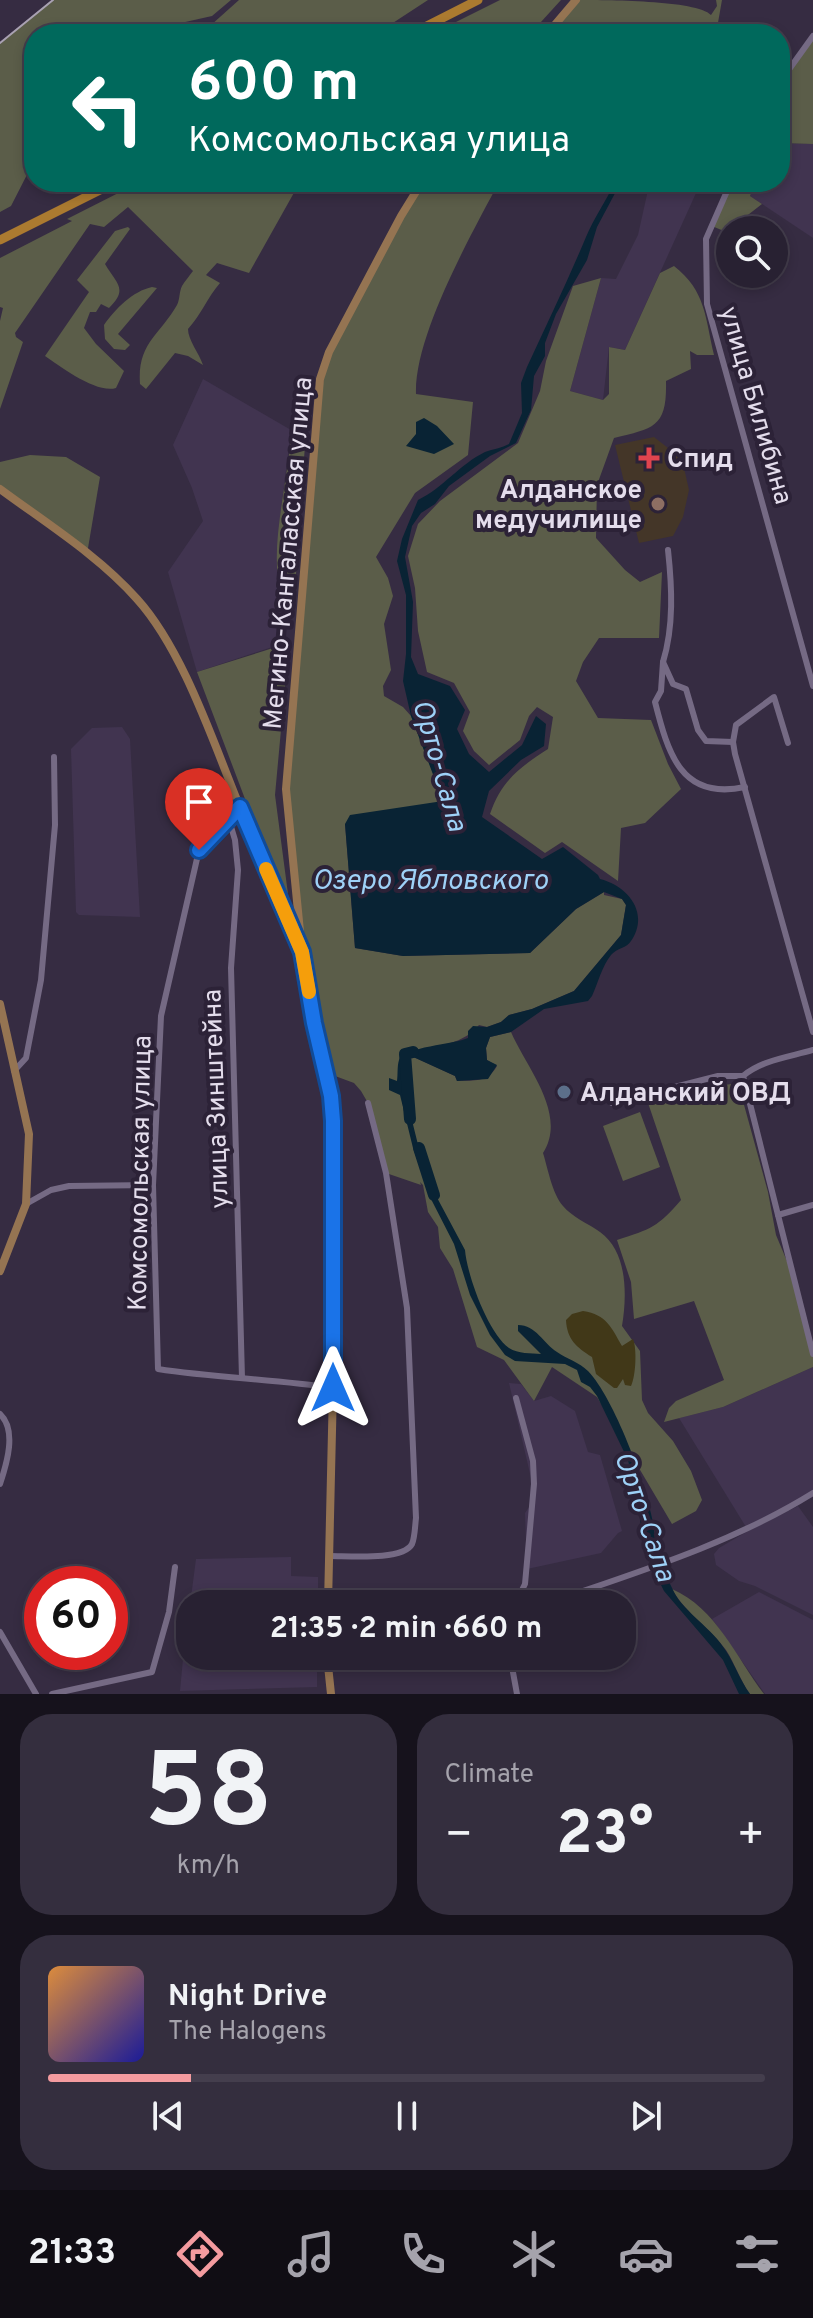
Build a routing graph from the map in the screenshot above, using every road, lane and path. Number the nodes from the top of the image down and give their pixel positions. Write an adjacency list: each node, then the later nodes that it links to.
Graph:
1 (478, 0): 3 (highway)
2 (576, 0): 4 (main road)
3 (431, 24)
4 (556, 24)
5 (813, 36): 6 (street)
6 (790, 68)
7 (96, 192): 10 (highway)
8 (416, 192): 21 (main road, Мегино-Кангаласская улица)
9 (727, 192): 14 (street, улица Билибина)
10 (0, 240)
11 (0, 489): 19 (main road)
12 (668, 550): 13 (street)
13 (663, 662): 15 (street); 18 (street)
14 (813, 686)
15 (733, 742): 16 (street); 18 (street)
16 (788, 743)
17 (54, 757): 25 (street)
18 (745, 787): 23 (street)
19 (240, 807): 20 (street, Комсомольская улица); 21 (main road, Мегино-Кангаласская улица)
20 (229, 820): 29 (street, Комсомольская улица); 35 (street, улица Зинштейна)
21 (302, 952): 36 (main road, Мегино-Кангаласская улица)
22 (0, 1004): 25 (main road)
23 (813, 1032)
24 (813, 1050): 26 (street)
25 (14, 1071): 30 (main road)
26 (743, 1076): 28 (street); 32 (street)
27 (368, 1103): 41 (street)
28 (612, 1103)
29 (153, 1185): 30 (street); 35 (street, Комсомольская улица)
30 (26, 1204): 33 (main road)
31 (813, 1205): 32 (street)
32 (778, 1215): 34 (street)
33 (0, 1271)
34 (813, 1354)
35 (242, 1378): 36 (street)
36 (333, 1388): 41 (main road, Мегино-Кангаласская улица)
37 (516, 1398): 44 (street)
38 (0, 1414): 39 (street)
39 (0, 1484)
40 (813, 1493): 45 (street)
41 (331, 1556): 43 (main road, Мегино-Кангаласская улица)
42 (175, 1567): 50 (street)
43 (329, 1590)
44 (522, 1590)
45 (586, 1590)
46 (0, 1632): 49 (street)
47 (328, 1670): 51 (main road)
48 (513, 1670): 52 (street)
49 (35, 1692)
50 (52, 1694)
51 (331, 1694)
52 (517, 1694)

